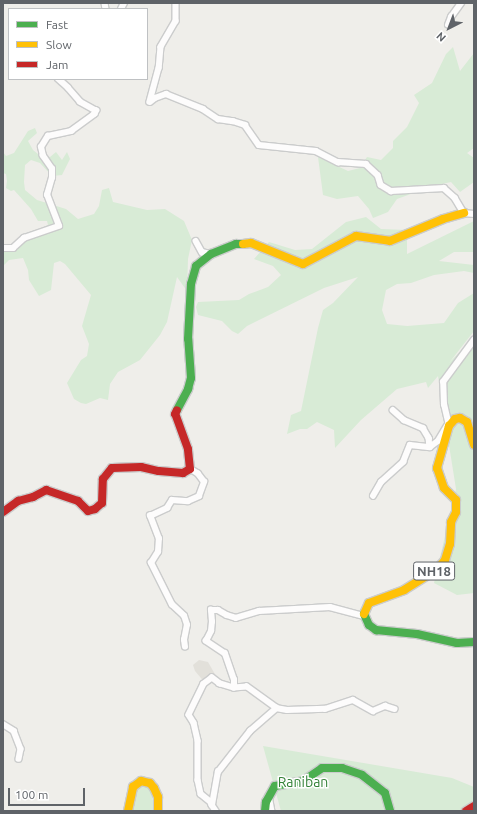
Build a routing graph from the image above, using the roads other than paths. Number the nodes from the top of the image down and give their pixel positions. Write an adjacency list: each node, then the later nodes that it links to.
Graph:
1 (176, 3): 5 (street)
2 (461, 3): 3 (street)
3 (448, 25)
4 (59, 80): 8 (street)
5 (464, 213): 6 (street); 9 (street)
6 (474, 214)
7 (196, 240): 9 (street)
8 (3, 248)
9 (212, 254): 15 (street)
10 (474, 340): 12 (street)
11 (393, 410): 14 (street)
12 (449, 425): 13 (street); 14 (street); 18 (street, NH18)
13 (474, 445)
14 (430, 447): 16 (street)
15 (190, 469): 17 (street); 20 (street)
16 (373, 496)
17 (3, 512)
18 (364, 616): 19 (street); 21 (street)
19 (474, 642)
20 (185, 647)
21 (234, 688): 22 (street); 27 (street)
22 (276, 708): 23 (street); 27 (street)
23 (395, 709)
24 (3, 724): 25 (street)
25 (19, 759)
26 (269, 796): 32 (street); 33 (street); 34 (street)
27 (212, 805): 31 (street)
28 (474, 806): 35 (street)
29 (128, 811): 30 (street)
30 (158, 811)
31 (216, 811)
32 (265, 811)
33 (272, 811)
34 (390, 811)
35 (466, 811)

